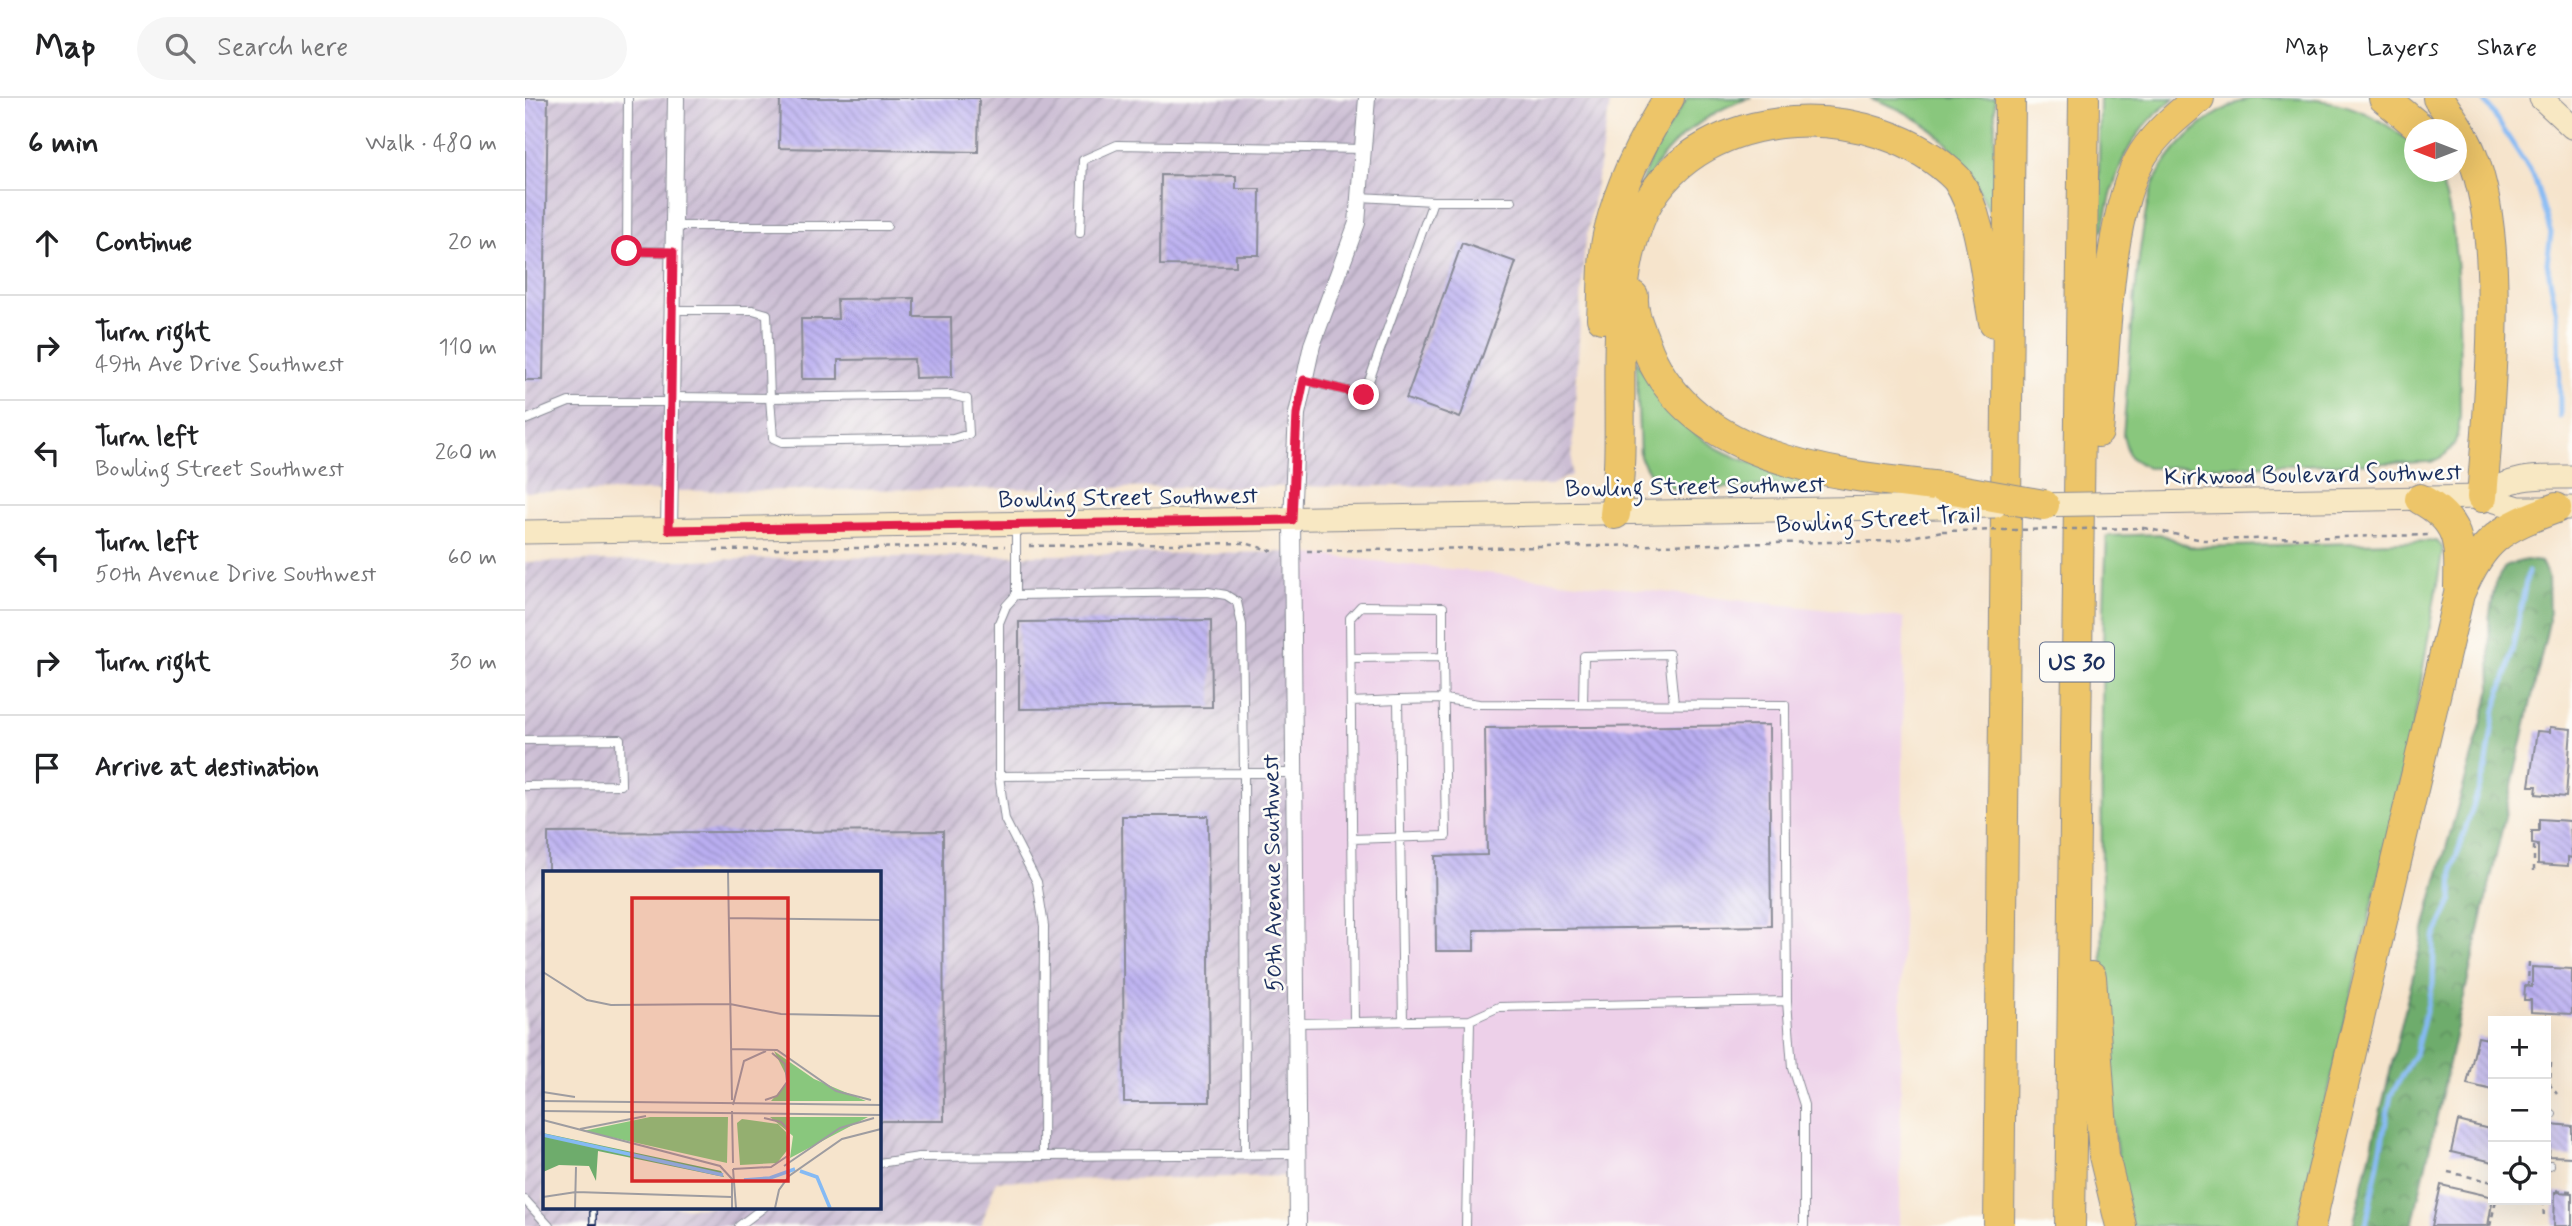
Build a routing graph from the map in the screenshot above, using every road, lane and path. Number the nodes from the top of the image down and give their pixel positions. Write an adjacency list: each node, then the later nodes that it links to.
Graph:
1 (628, 98): 22 (lane)
2 (676, 98): 18 (street)
3 (1367, 98): 13 (street, 50th Avenue Southwest)
4 (1669, 98): 35 (highway)
5 (2010, 98): 25 (highway, US 30)
6 (2084, 98): 48 (highway, US 30)
7 (2199, 98): 48 (highway)
8 (2384, 98): 11 (highway)
9 (2438, 98): 31 (highway)
10 (2541, 98): 12 (main road)
11 (2410, 119)
12 (2572, 127)
13 (1365, 149): 15 (street, 50th Avenue Southwest); 20 (lane)
14 (2456, 182): 31 (highway)
15 (1360, 197): 16 (lane); 24 (street, 50th Avenue Southwest)
16 (1433, 201): 17 (lane); 24 (lane)
17 (1512, 201)
18 (674, 226): 19 (lane); 22 (street)
19 (887, 226)
20 (1080, 233)
21 (1635, 240): 25 (highway); 30 (highway); 35 (highway)
22 (673, 252): 23 (street)
23 (672, 310): 26 (lane); 27 (street)
24 (1304, 380): 36 (street, 50th Avenue Southwest)
25 (2006, 390): 91 (highway, US 30)
26 (770, 398): 26 (lane); 27 (lane)
27 (671, 400): 28 (lane); 37 (street)
28 (525, 420)
29 (2572, 477): 31 (main road, Kirkwood Boulevard Southwest)
30 (1942, 497): 33 (highway, bridge); 35 (main road, Bowling Street Southwest)
31 (2482, 497): 32 (main road, Kirkwood Boulevard Southwest); 34 (main road, Kirkwood Boulevard Southwest)
32 (2420, 499): 33 (main road, Kirkwood Boulevard Southwest, bridge); 44 (highway)
33 (2043, 505)
34 (2564, 508): 44 (highway)
35 (1615, 513): 36 (main road, Bowling Street Southwest)
36 (1292, 520): 40 (main road, Bowling Street Southwest); 56 (street, 50th Avenue Southwest)
37 (669, 530): 38 (main road, Bowling Street Southwest); 40 (main road, Bowling Street Southwest)
38 (525, 532)
39 (2432, 535): 42 (path, Bowling Street Trail, bridge)
40 (1016, 536): 41 (path); 43 (path); 45 (lane)
41 (702, 550)
42 (1312, 551)
43 (1275, 552)
44 (2459, 594): 94 (highway)
45 (1016, 595): 55 (lane); 57 (lane)
46 (1443, 657): 47 (lane); 47 (lane); 49 (lane)
47 (1351, 658): 51 (lane)
48 (2077, 677): 59 (highway, US 30)
49 (1444, 699): 50 (lane); 52 (lane); 60 (lane)
50 (1398, 700): 51 (lane); 60 (lane)
51 (1351, 702): 61 (lane)
52 (1583, 704): 53 (lane); 53 (lane)
53 (1674, 704): 66 (lane)
54 (525, 740): 58 (lane)
55 (1244, 773): 56 (lane); 57 (lane); 73 (lane)
56 (1294, 773): 70 (street, 50th Avenue Southwest)
57 (999, 776): 75 (lane)
58 (525, 786)
59 (2076, 791): 92 (highway, US 30); 93 (highway)
60 (1401, 837): 61 (lane); 69 (lane)
61 (1352, 839): 68 (lane)
62 (2534, 845): 63 (path)
63 (2534, 871)
64 (2529, 960): 65 (path)
65 (2528, 987)
66 (1787, 1001): 67 (lane); 90 (lane)
67 (1470, 1020): 69 (lane); 89 (lane)
68 (1354, 1022): 69 (lane); 70 (lane)
69 (1403, 1022)
70 (1296, 1023): 74 (street, 50th Avenue Southwest)
71 (2550, 1079): 72 (path)
72 (2557, 1094)
73 (1245, 1154): 74 (lane); 75 (lane)
74 (1298, 1154): 88 (street, 50th Avenue Southwest)
75 (1043, 1156): 76 (lane)
76 (880, 1163)
77 (2448, 1172): 78 (path)
78 (2488, 1182)
79 (2551, 1190): 80 (path)
80 (2572, 1191)
81 (525, 1200): 86 (lane)
82 (2495, 1205): 95 (path)
83 (2543, 1205): 85 (path)
84 (763, 1208): 87 (lane)
85 (2544, 1219)
86 (549, 1226)
87 (739, 1226)
88 (1299, 1226)
89 (1466, 1226)
90 (1804, 1226)
91 (1999, 1226)
92 (2070, 1226)
93 (2121, 1226)
94 (2310, 1226)
95 (2490, 1226)

